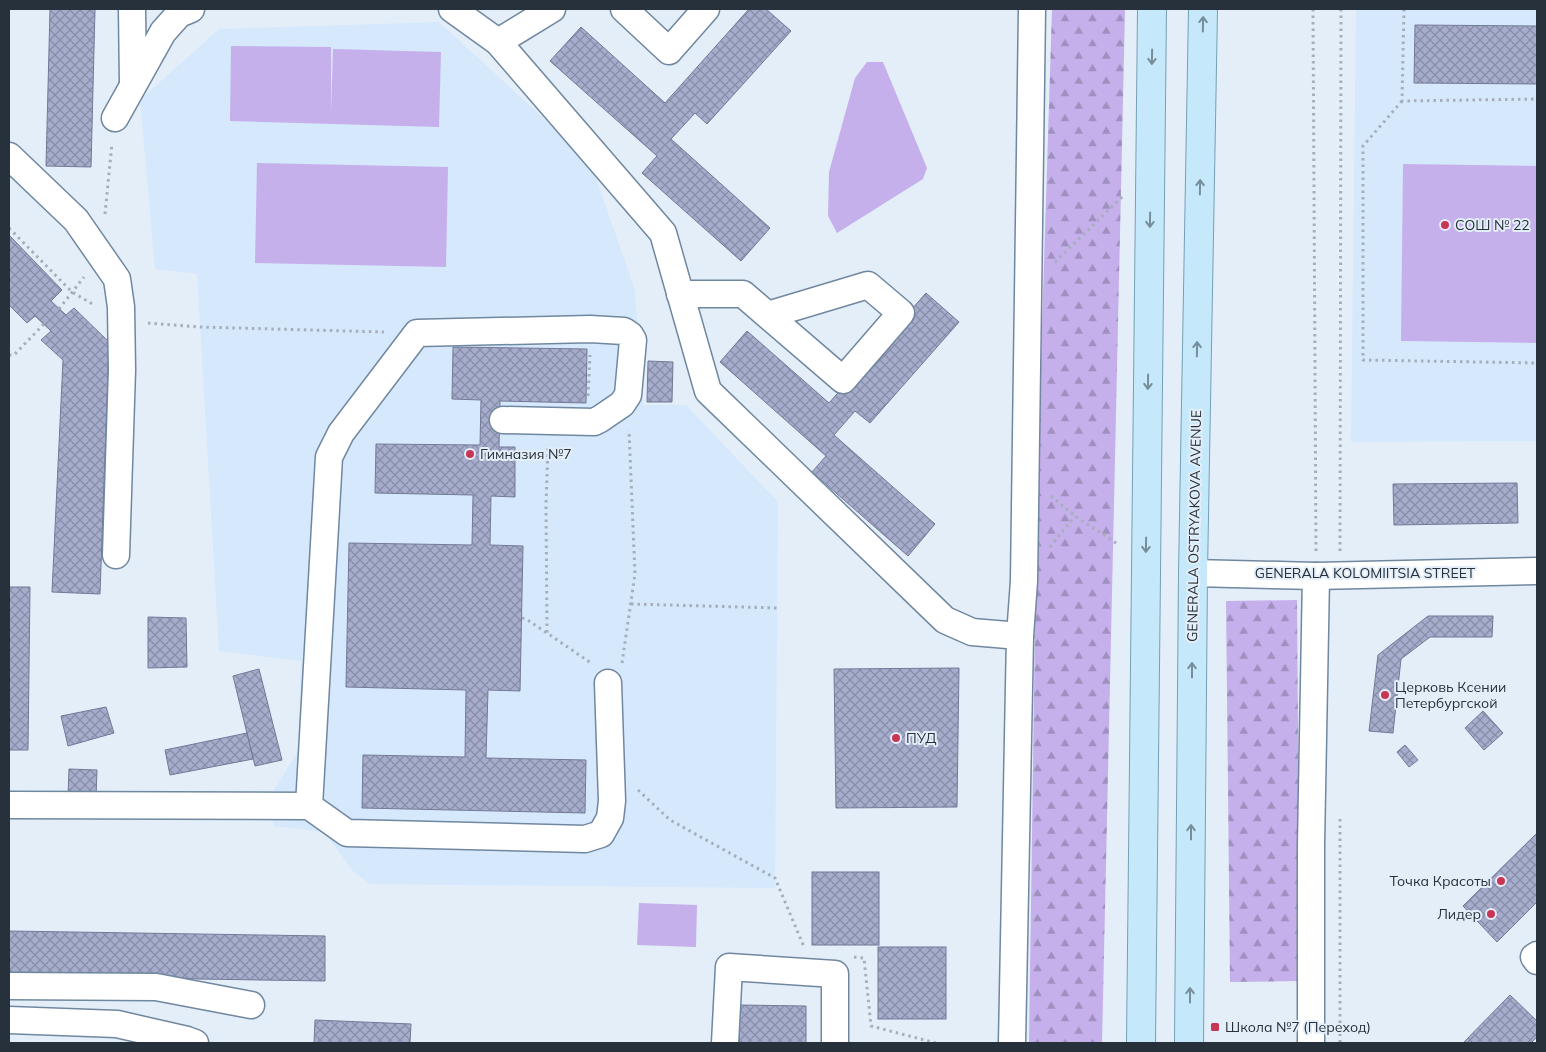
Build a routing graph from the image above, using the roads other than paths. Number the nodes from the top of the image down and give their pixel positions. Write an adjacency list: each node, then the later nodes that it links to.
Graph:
1 (132, 9): 11 (street)
2 (191, 9): 11 (street)
3 (452, 9): 10 (street)
4 (552, 9): 10 (street)
5 (624, 9): 6 (street)
6 (706, 9)
7 (1032, 9): 21 (street)
8 (1152, 9): 35 (main road, one-way to 35)
9 (1203, 9): 19 (main road, GENERALA OSTRYAKOVA AVENUE, one-way to 9)
10 (498, 42): 14 (street)
11 (134, 85): 12 (street)
12 (115, 118)
13 (9, 156): 17 (street)
14 (680, 294): 15 (street); 21 (street)
15 (768, 315): 15 (street)
16 (503, 420): 24 (street)
17 (116, 554)
18 (1537, 571): 20 (street, GENERALA KOLOMIITSIA STREET)
19 (1193, 573): 20 (street, GENERALA KOLOMIITSIA STREET); 36 (main road, GENERALA OSTRYAKOVA AVENUE, one-way to 19)
20 (1328, 576): 37 (street)
21 (1020, 636): 34 (street)
22 (609, 671): 24 (street)
23 (9, 805): 24 (street)
24 (309, 806)
25 (1537, 954): 26 (street)
26 (1537, 961)
27 (9, 986): 28 (street)
28 (251, 1005)
29 (9, 1020): 30 (street)
30 (118, 1034): 31 (street)
31 (195, 1043)
32 (725, 1043): 33 (street)
33 (835, 1043)
34 (1012, 1043)
35 (1141, 1043)
36 (1189, 1043)
37 (1311, 1043)

